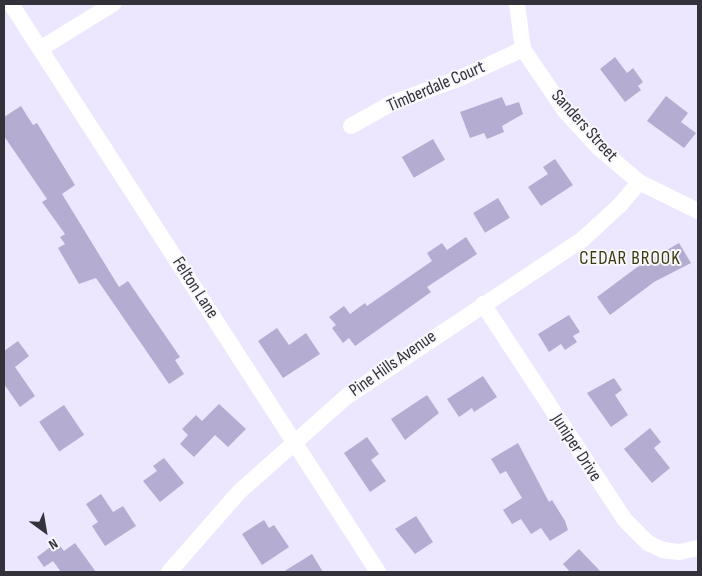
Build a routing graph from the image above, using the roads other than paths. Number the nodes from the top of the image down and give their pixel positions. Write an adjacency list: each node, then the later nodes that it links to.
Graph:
1 (11, 4): 4 (street, Felton Lane)
2 (113, 4): 4 (street)
3 (517, 4): 5 (street, Sanders Street)
4 (40, 49): 10 (street, Felton Lane)
5 (523, 50): 6 (street, Timberdale Court); 7 (street, Sanders Street)
6 (351, 126)
7 (638, 182): 8 (street, Sanders Street); 9 (street, Pine Hills Avenue)
8 (698, 211)
9 (483, 304): 10 (street, Pine Hills Avenue); 11 (street, Juniper Drive)
10 (294, 442): 12 (street, Pine Hills Avenue); 13 (street, Felton Lane)
11 (698, 548)
12 (168, 572)
13 (378, 572)

